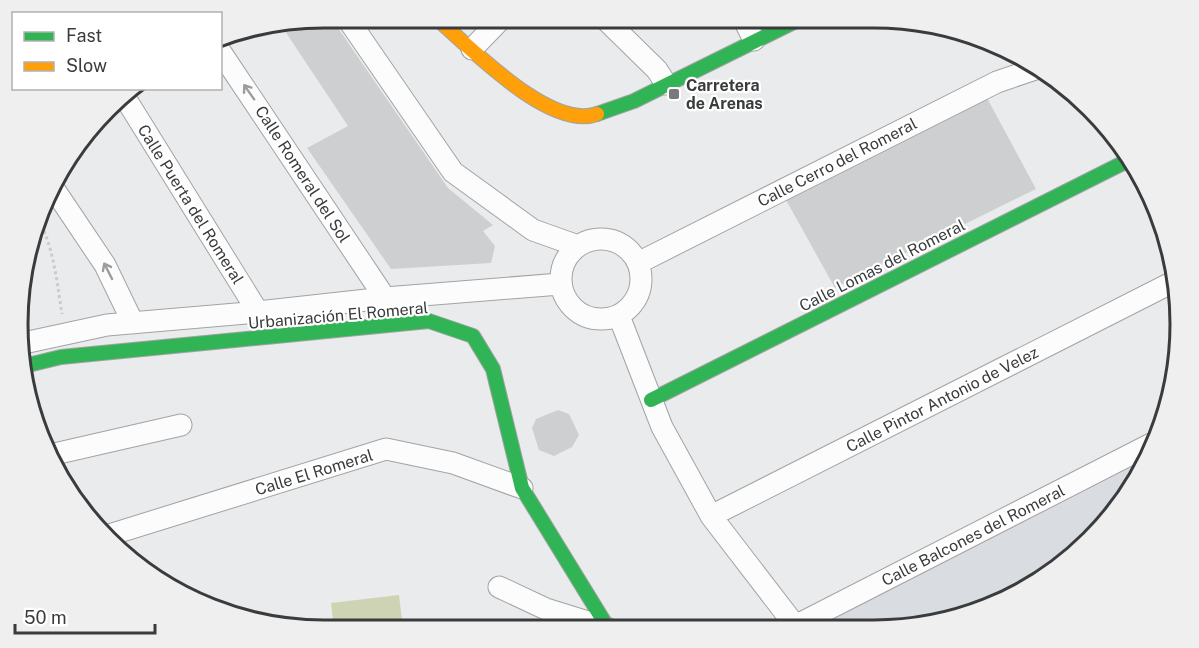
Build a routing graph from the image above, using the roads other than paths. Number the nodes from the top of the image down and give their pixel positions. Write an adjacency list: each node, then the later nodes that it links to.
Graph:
1 (354, 28): 15 (street)
2 (448, 28): 8 (street)
3 (492, 28): 8 (street)
4 (614, 28): 11 (street)
5 (748, 28): 7 (street)
6 (780, 28): 7 (street)
7 (754, 40): 11 (street)
8 (472, 49): 11 (street)
9 (222, 54): 19 (street, Calle Romeral del Sol, one-way to 9)
10 (1028, 71): 16 (street, Calle Cerro del Romeral)
11 (666, 84)
12 (128, 103): 20 (street, Calle Puerta del Romeral)
13 (1123, 163): 25 (street, Calle Lomas del Romeral)
14 (58, 195): 22 (street, one-way to 14)
15 (578, 246): 16 (street); 17 (street)
16 (638, 263): 21 (street)
17 (560, 284): 19 (street); 21 (street)
18 (1168, 285): 30 (street, Calle Pintor Antonio de Velez)
19 (385, 298): 20 (street)
20 (258, 312): 22 (street)
21 (619, 316): 25 (street)
22 (133, 323): 23 (street)
23 (29, 342)
24 (31, 364): 29 (street, Urbanización El Romeral)
25 (651, 400): 30 (street)
26 (181, 425): 28 (street)
27 (1143, 448): 36 (street, Calle Balcones del Romeral)
28 (58, 453)
29 (522, 488): 31 (street, Calle El Romeral); 34 (street, Urbanización El Romeral)
30 (711, 516): 35 (street)
31 (115, 533)
32 (499, 587): 33 (street)
33 (582, 620)
34 (603, 620)
35 (791, 620)
36 (810, 620)

